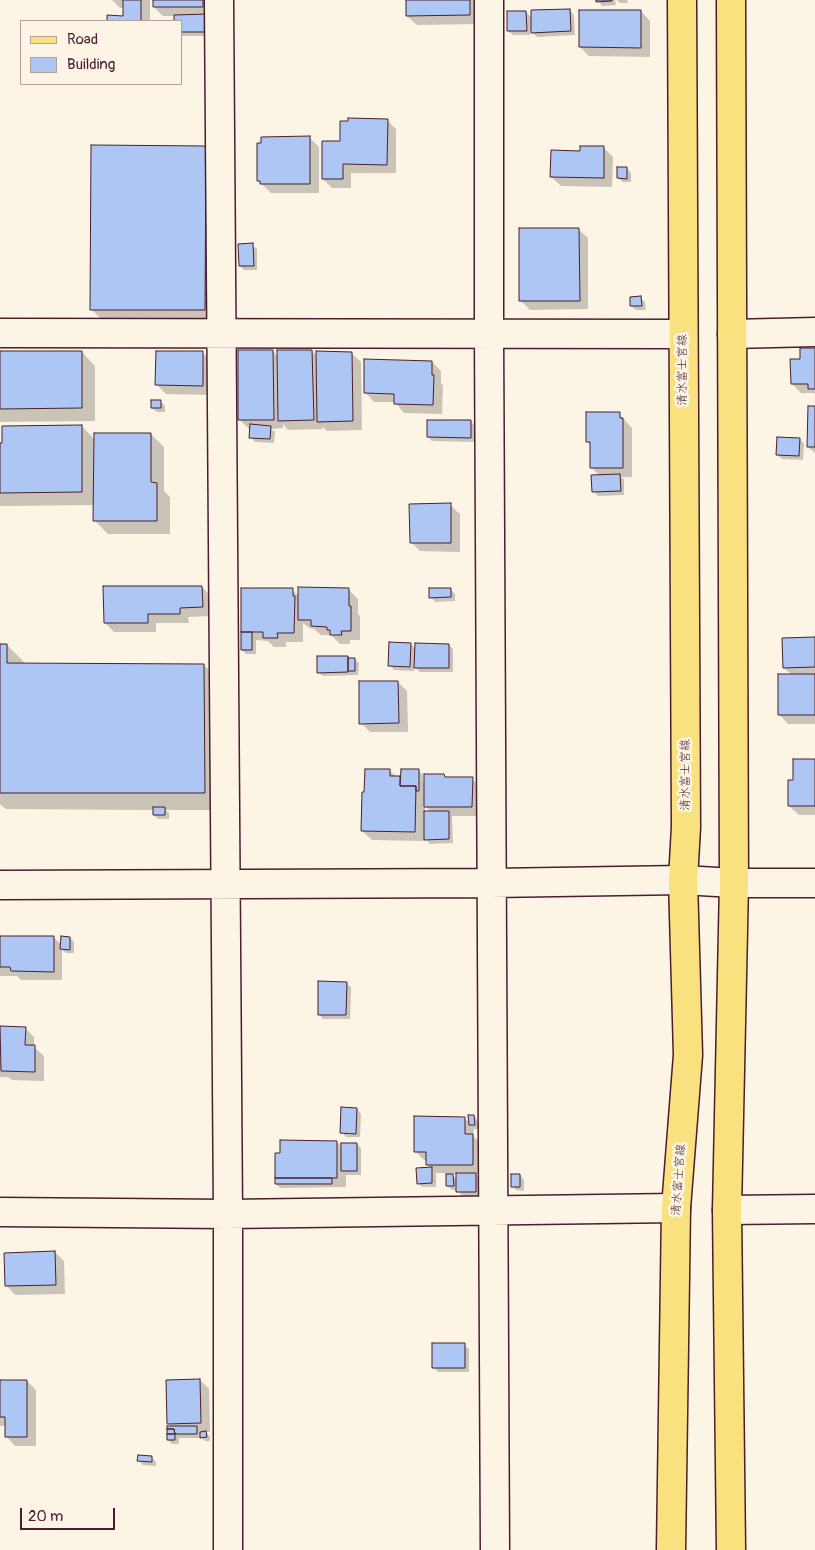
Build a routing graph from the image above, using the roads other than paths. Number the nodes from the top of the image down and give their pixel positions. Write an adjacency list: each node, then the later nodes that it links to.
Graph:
1 (219, 0): 7 (street)
2 (489, 0): 8 (street)
3 (682, 0): 9 (main road, 清水富士宮線)
4 (731, 0): 10 (main road)
5 (815, 332): 10 (street)
6 (0, 333): 7 (street)
7 (222, 334): 8 (street); 16 (street)
8 (489, 334): 9 (street); 12 (street)
9 (683, 334): 11 (main road, 清水富士宮線)
10 (732, 334): 13 (main road)
11 (683, 880): 12 (street); 13 (street); 17 (main road, 清水富士宮線)
12 (492, 883): 16 (street); 20 (street)
13 (734, 883): 14 (street); 19 (main road)
14 (815, 883)
15 (0, 885): 16 (street)
16 (225, 885): 22 (street)
17 (676, 1208): 20 (street); 25 (main road, 清水富士宮線)
18 (815, 1209): 19 (street)
19 (727, 1210): 26 (main road)
20 (493, 1211): 22 (street); 24 (street)
21 (0, 1212): 22 (street)
22 (228, 1214): 23 (street)
23 (228, 1550)
24 (495, 1550)
25 (671, 1550)
26 (731, 1550)

